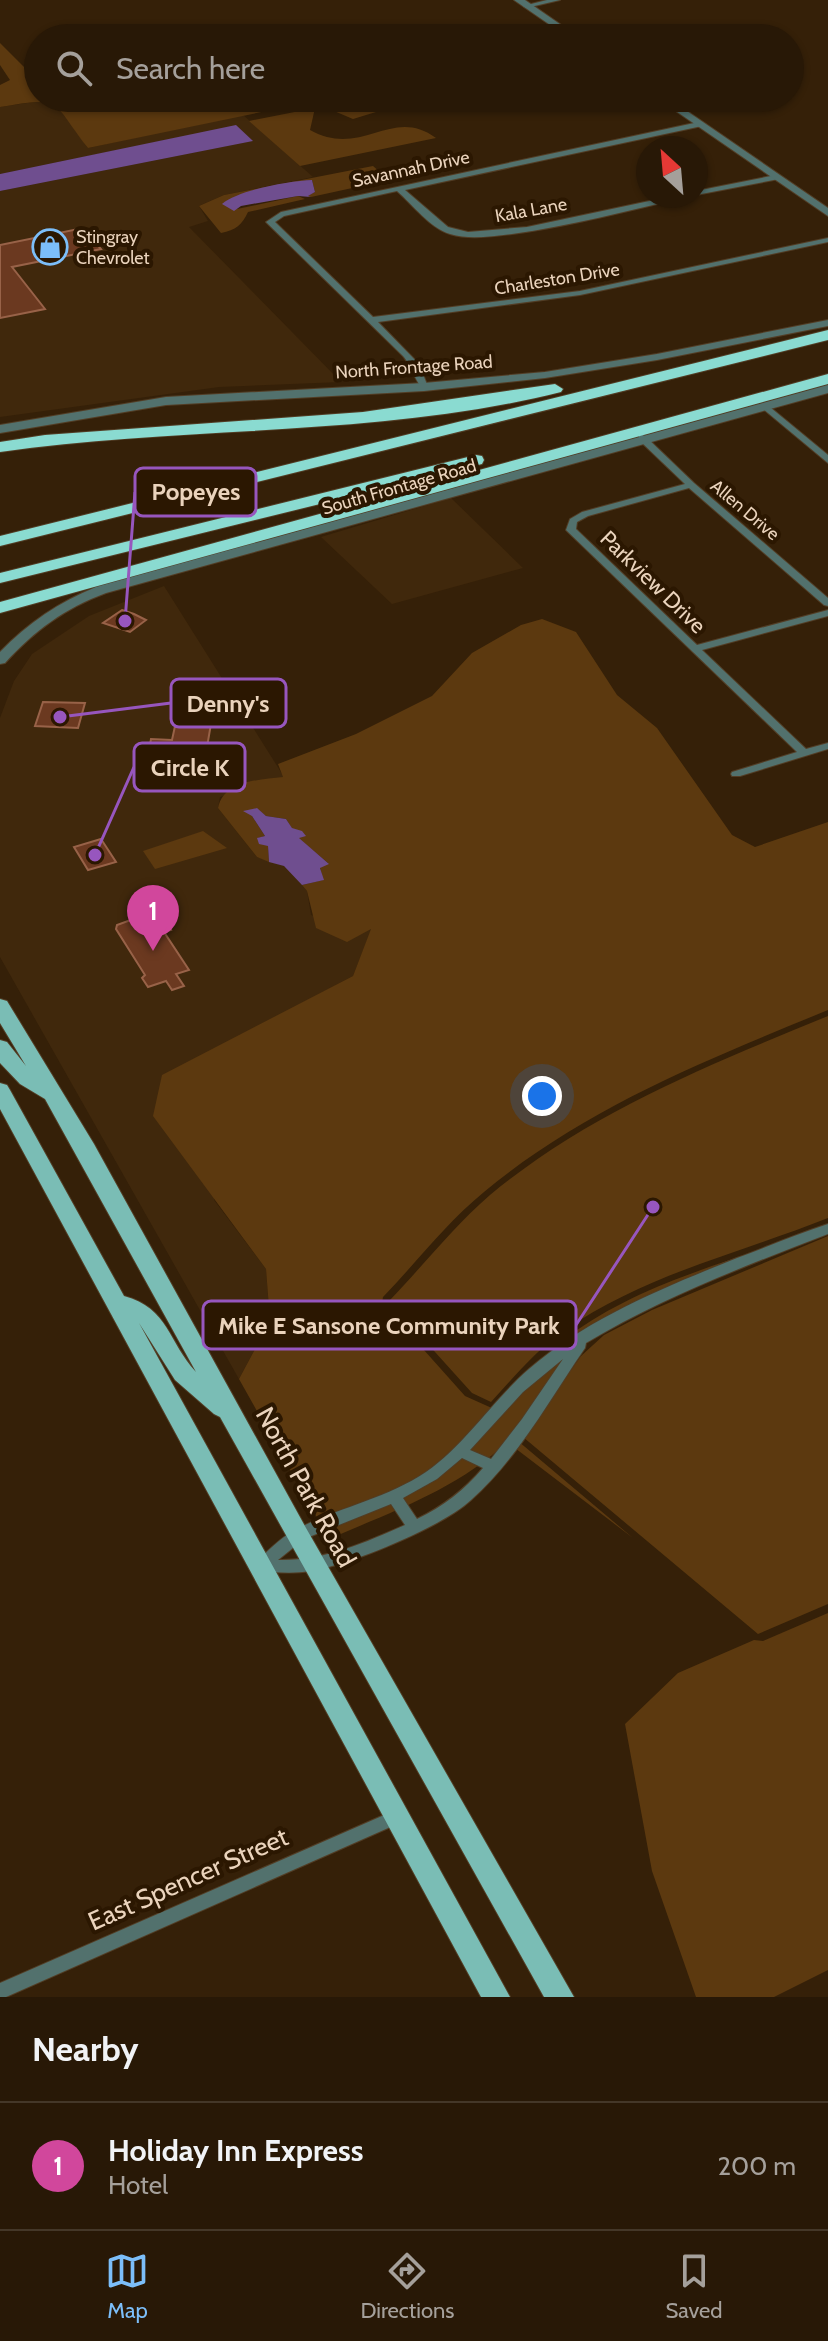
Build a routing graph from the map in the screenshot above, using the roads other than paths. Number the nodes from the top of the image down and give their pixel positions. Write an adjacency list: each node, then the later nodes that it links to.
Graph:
1 (557, 0): 2 (street)
2 (522, 3): 3 (street)
3 (554, 24)
4 (682, 112): 5 (street)
5 (699, 124): 6 (street); 7 (street, Savannah Drive)
6 (776, 177): 8 (street); 10 (street)
7 (398, 188): 9 (street, Kala Lane); 12 (street, Savannah Drive)
8 (708, 191)
9 (636, 206)
10 (828, 213)
11 (828, 240): 12 (street, Charleston Drive)
12 (372, 320): 18 (street)
13 (828, 323): 18 (street, North Frontage Road)
14 (828, 335): 15 (highway)
15 (751, 354): 23 (highway); 26 (highway)
16 (828, 373): 27 (highway)
17 (828, 379): 29 (highway)
18 (424, 387): 21 (street, North Frontage Road)
19 (828, 389): 20 (street, South Frontage Road)
20 (765, 406): 22 (street, South Frontage Road); 24 (street)
21 (0, 429)
22 (642, 438): 25 (street, Allen Drive); 32 (street, South Frontage Road)
23 (0, 449)
24 (828, 460)
25 (691, 485): 28 (street, Allen Drive); 31 (street, Parkview Drive)
26 (0, 541)
27 (0, 578)
28 (828, 603)
29 (2, 608)
30 (828, 613): 31 (street)
31 (694, 649): 34 (street, Parkview Drive)
32 (0, 660)
33 (828, 746): 34 (street)
34 (804, 753): 35 (street)
35 (736, 774)
36 (0, 1006): 39 (main road, North Park Road)
37 (0, 1047): 39 (main road)
38 (0, 1090): 41 (main road)
39 (50, 1093): 43 (main road, North Park Road)
40 (828, 1229): 42 (street)
41 (116, 1302): 43 (main road); 50 (main road)
42 (584, 1339): 44 (street); 45 (street)
43 (233, 1419): 48 (main road, North Park Road)
44 (459, 1451): 45 (street); 46 (street)
45 (493, 1466): 47 (street)
46 (394, 1497): 47 (street); 48 (street)
47 (415, 1527): 49 (street)
48 (297, 1535): 49 (main road, North Park Road); 50 (street)
49 (314, 1565): 50 (street); 54 (main road, North Park Road)
50 (261, 1566): 51 (main road)
51 (398, 1816): 52 (street, East Spencer Street); 53 (main road)
52 (0, 1991)
53 (496, 1997)
54 (560, 1997)

